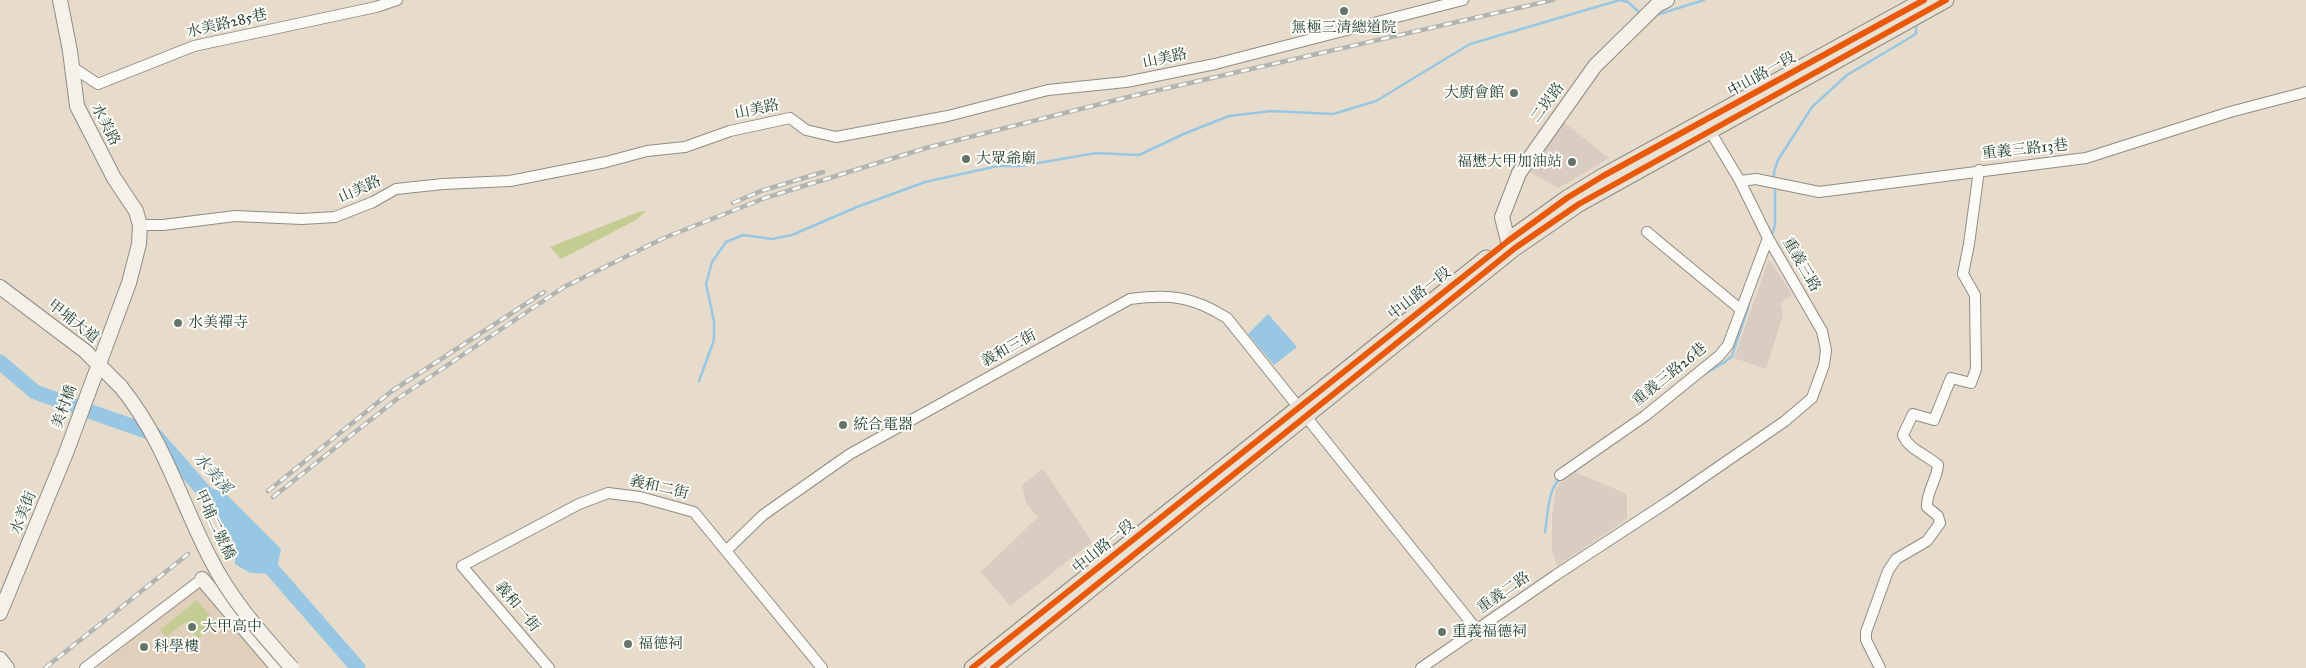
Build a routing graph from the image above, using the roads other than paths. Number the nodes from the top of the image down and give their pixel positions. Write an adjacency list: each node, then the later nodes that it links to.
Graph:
1 (60, 0): 7 (street, 水美路)
2 (397, 0): 7 (street, 水美路285巷)
3 (1463, 0): 12 (street, 山美路)
4 (1667, 0): 15 (street, 二崁路)
5 (1924, 0): 9 (main road, 中山路一段)
6 (1946, 0): 9 (main road, 中山路一段)
7 (72, 67): 12 (street, 水美路)
8 (2306, 92): 10 (street, 重義三路13巷)
9 (1706, 125): 11 (street, 重義三路); 15 (main road, 中山路一段)
10 (1978, 170): 11 (street, 重義三路13巷); 39 (street)
11 (1740, 181): 14 (street, 重義三路)
12 (140, 225): 18 (street)
13 (1647, 232): 17 (street)
14 (1768, 238): 17 (street, 重義三路26巷); 21 (street, 重義三路)
15 (1511, 245): 20 (main road, 中山路一段)
16 (0, 287): 18 (street, 甲埔大道)
17 (1740, 309): 23 (street, 重義三路26巷)
18 (97, 368): 19 (street, 甲埔大道); 22 (street, 美村橋)
19 (121, 387): 33 (street, 甲埔二號橋, bridge)
20 (1303, 411): 24 (street, 義和三街); 28 (street, 重義二路); 36 (main road, 中山路一段); 37 (main road, 中山路一段)
21 (1785, 421): 28 (street, 重義二路)
22 (66, 453): 27 (street, 水美街)
23 (1560, 475)
24 (726, 550): 25 (street, 義和二街); 35 (street, 義和二街)
25 (462, 566): 34 (street, 義和一街)
26 (202, 579): 31 (street); 32 (street)
27 (0, 613)
28 (1477, 630): 38 (street)
29 (0, 659): 30 (street)
30 (7, 668)
31 (85, 668)
32 (278, 668)
33 (292, 668)
34 (549, 668)
35 (822, 668)
36 (972, 668)
37 (993, 668)
38 (1421, 668)
39 (1880, 668)

